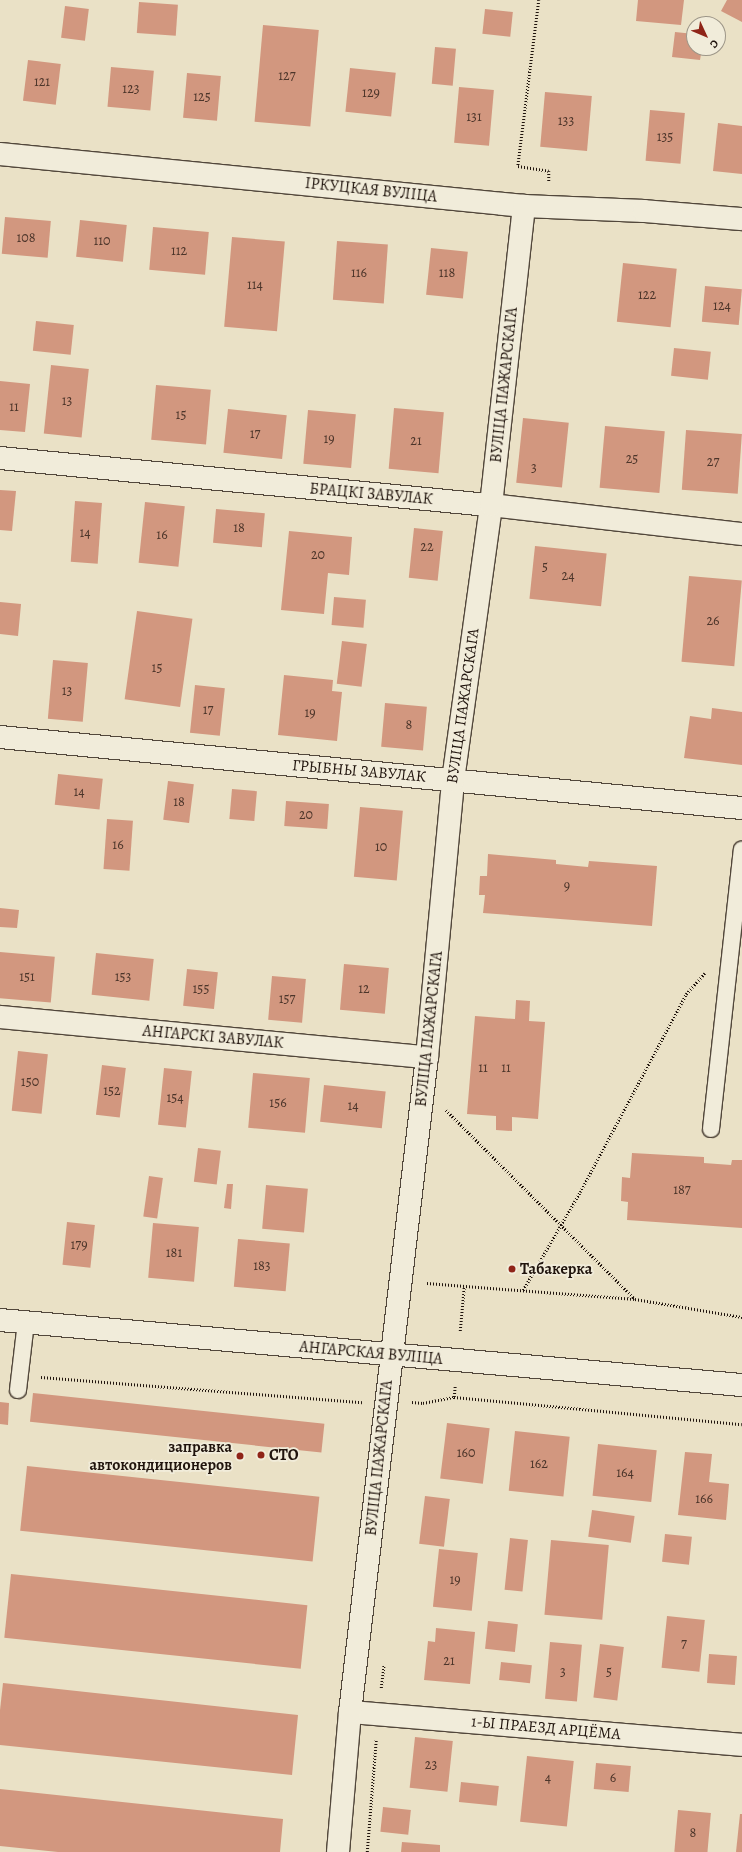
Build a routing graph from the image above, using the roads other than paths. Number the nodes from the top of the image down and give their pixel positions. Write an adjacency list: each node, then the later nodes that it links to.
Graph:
1 (0, 154): 2 (street, ІРКУЦКАЯ ВУЛІЦА)
2 (524, 206): 3 (street, ІРКУЦКАЯ ВУЛІЦА); 5 (street, ВУЛІЦА ПАЖАРСКАГА)
3 (742, 219)
4 (0, 458): 5 (street, БРАЦКІ ЗАВУЛАК)
5 (491, 505): 6 (street, БРАЦКІ ЗАВУЛАК); 8 (street, ВУЛІЦА ПАЖАРСКАГА)
6 (742, 534)
7 (0, 737): 8 (street, ГРЫБНЫ ЗАВУЛАК)
8 (453, 780): 9 (street, ГРЫБНЫ ЗАВУЛАК); 12 (street, ВУЛІЦА ПАЖАРСКАГА)
9 (742, 808)
10 (742, 850): 13 (lane)
11 (0, 1017): 12 (street, АНГАРСКІ ЗАВУЛАК)
12 (427, 1057): 16 (street, ВУЛІЦА ПАЖАРСКАГА)
13 (711, 1129)
14 (0, 1320): 15 (street, АНГАРСКАЯ ВУЛІЦА)
15 (26, 1322): 16 (street, АНГАРСКАЯ ВУЛІЦА); 18 (lane)
16 (390, 1354): 17 (street, АНГАРСКАЯ ВУЛІЦА); 19 (street, ВУЛІЦА ПАЖАРСКАГА)
17 (742, 1385)
18 (18, 1390)
19 (350, 1712): 20 (street, 1-Ы ПРАЕЗД АРЦЁМА); 21 (street, ВУЛІЦА ПАЖАРСКАГА)
20 (742, 1745)
21 (338, 1852)

